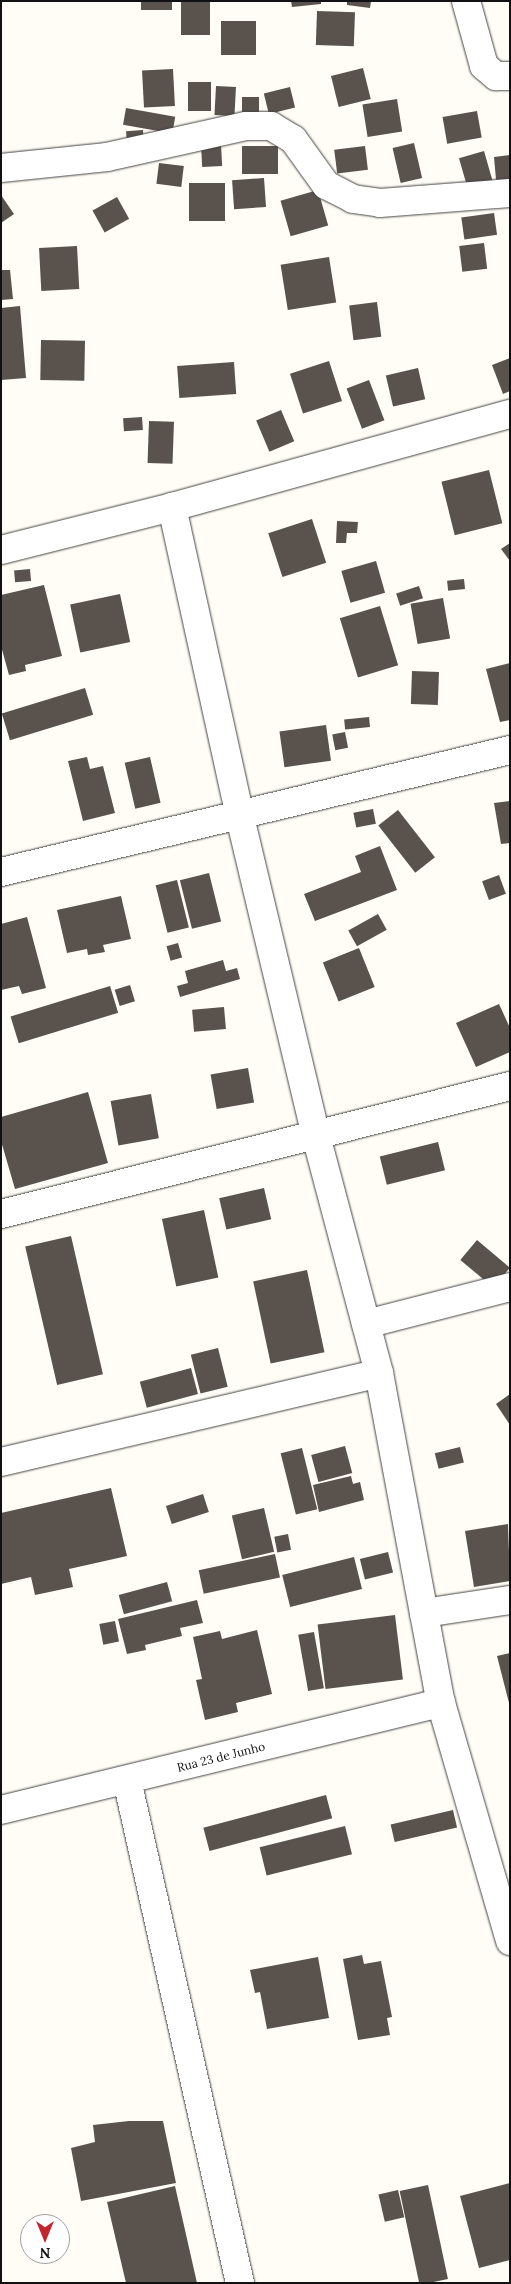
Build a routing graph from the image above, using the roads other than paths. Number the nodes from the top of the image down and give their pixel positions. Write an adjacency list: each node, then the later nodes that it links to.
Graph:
1 (466, 1): 2 (street)
2 (510, 76)
3 (1, 168): 4 (street)
4 (510, 194)
5 (510, 414): 6 (street)
6 (172, 507): 8 (street); 11 (street)
7 (1, 534): 8 (street)
8 (36, 542): 9 (street)
9 (1, 550)
10 (510, 750): 11 (street)
11 (240, 817): 12 (street); 14 (street)
12 (1, 872)
13 (510, 1086): 14 (street)
14 (316, 1136): 15 (street); 17 (street)
15 (1, 1214)
16 (510, 1287): 17 (street)
17 (366, 1324): 18 (street)
18 (379, 1373): 19 (street); 21 (street)
19 (1, 1462)
20 (510, 1600): 21 (street)
21 (424, 1612): 22 (street)
22 (441, 1703): 23 (street, Rua 23 de Junho); 25 (street)
23 (127, 1780): 24 (street, Rua 23 de Junho); 26 (street)
24 (1, 1810)
25 (510, 1940)
26 (240, 2283)

